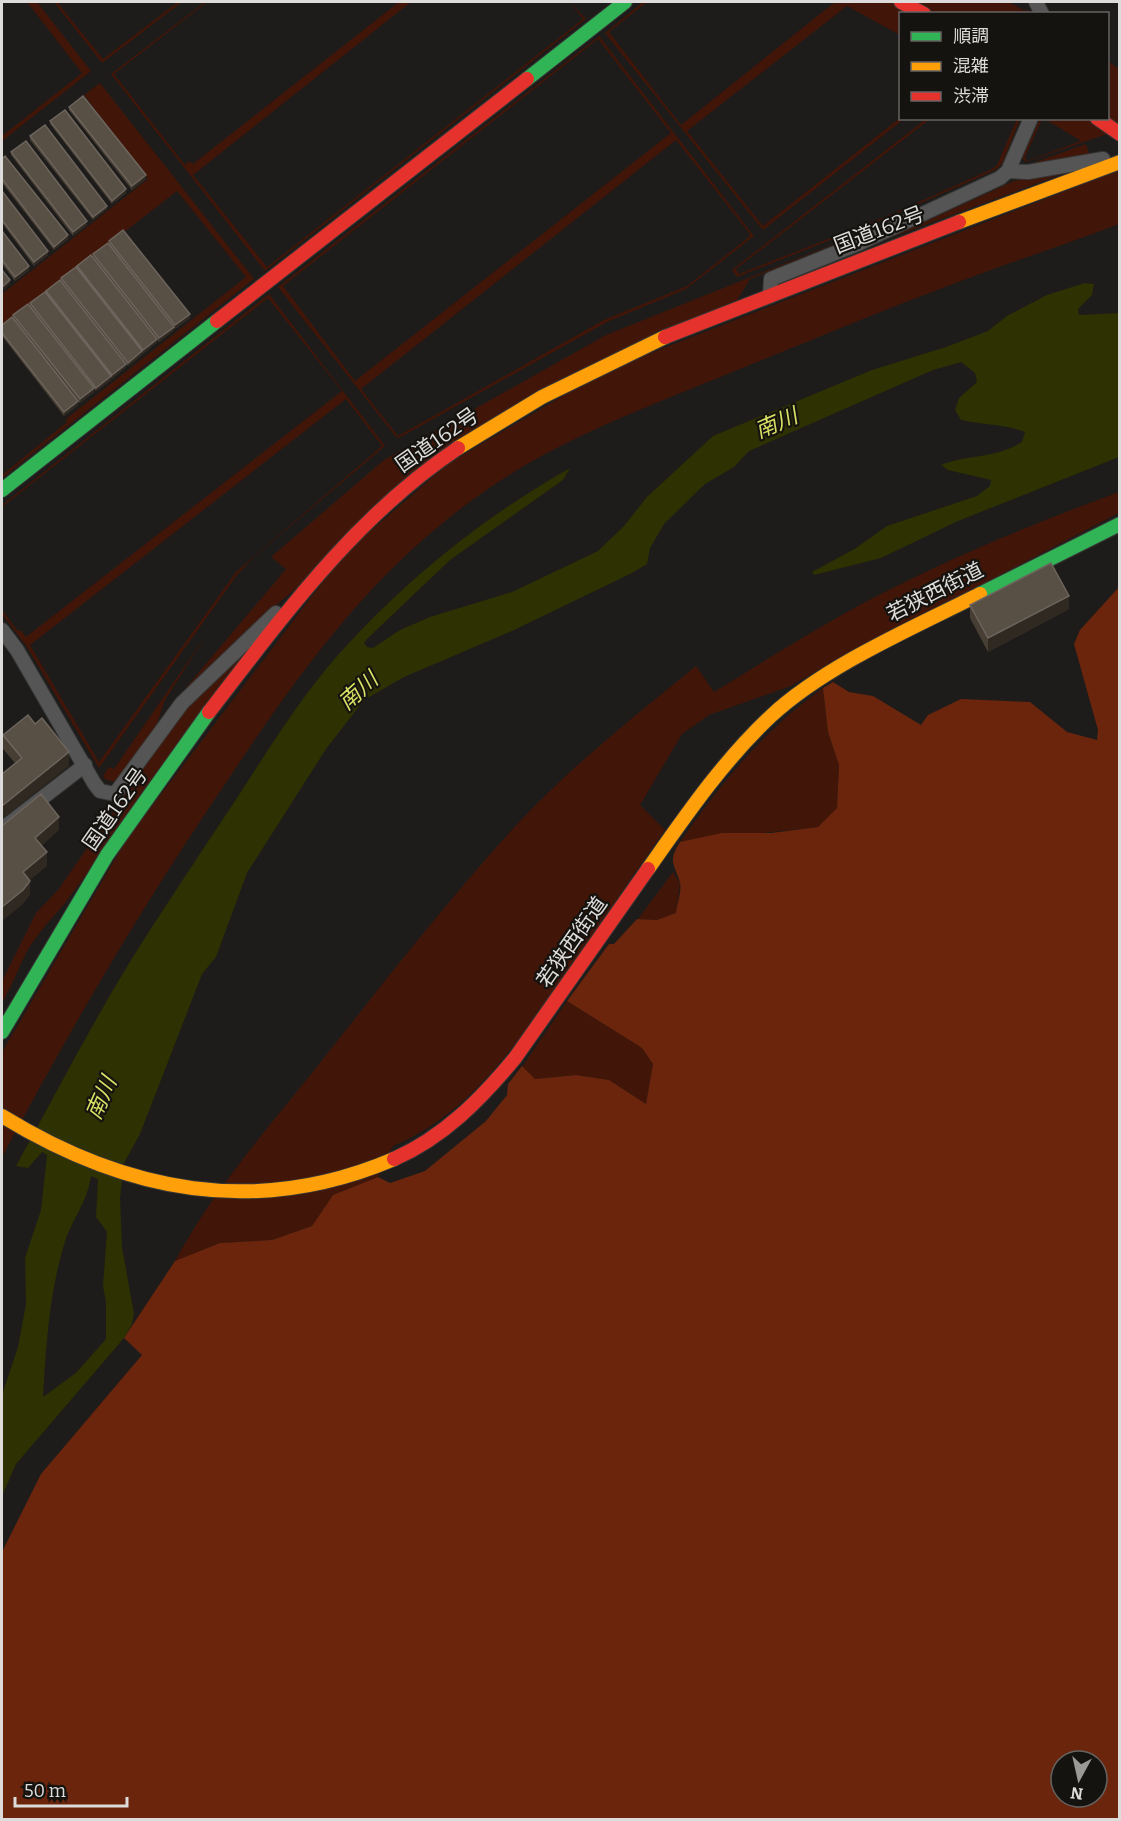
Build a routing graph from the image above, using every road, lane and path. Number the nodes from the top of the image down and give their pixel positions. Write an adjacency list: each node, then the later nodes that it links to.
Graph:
1 (625, 2): 11 (main road)
2 (901, 2): 3 (main road)
3 (920, 12)
4 (1030, 120): 9 (street)
5 (1100, 120): 6 (main road)
6 (1119, 134)
7 (1119, 157): 9 (street)
8 (1119, 162): 10 (main road, 国道162号)
9 (1008, 171): 10 (street)
10 (770, 294): 13 (main road, 国道162号)
11 (2, 490)
12 (1119, 524): 18 (main road, 若狭西街道)
13 (286, 614): 15 (street); 17 (main road, 国道162号)
14 (2, 630): 15 (street)
15 (85, 765): 16 (street)
16 (2, 829)
17 (2, 1032)
18 (2, 1116)

